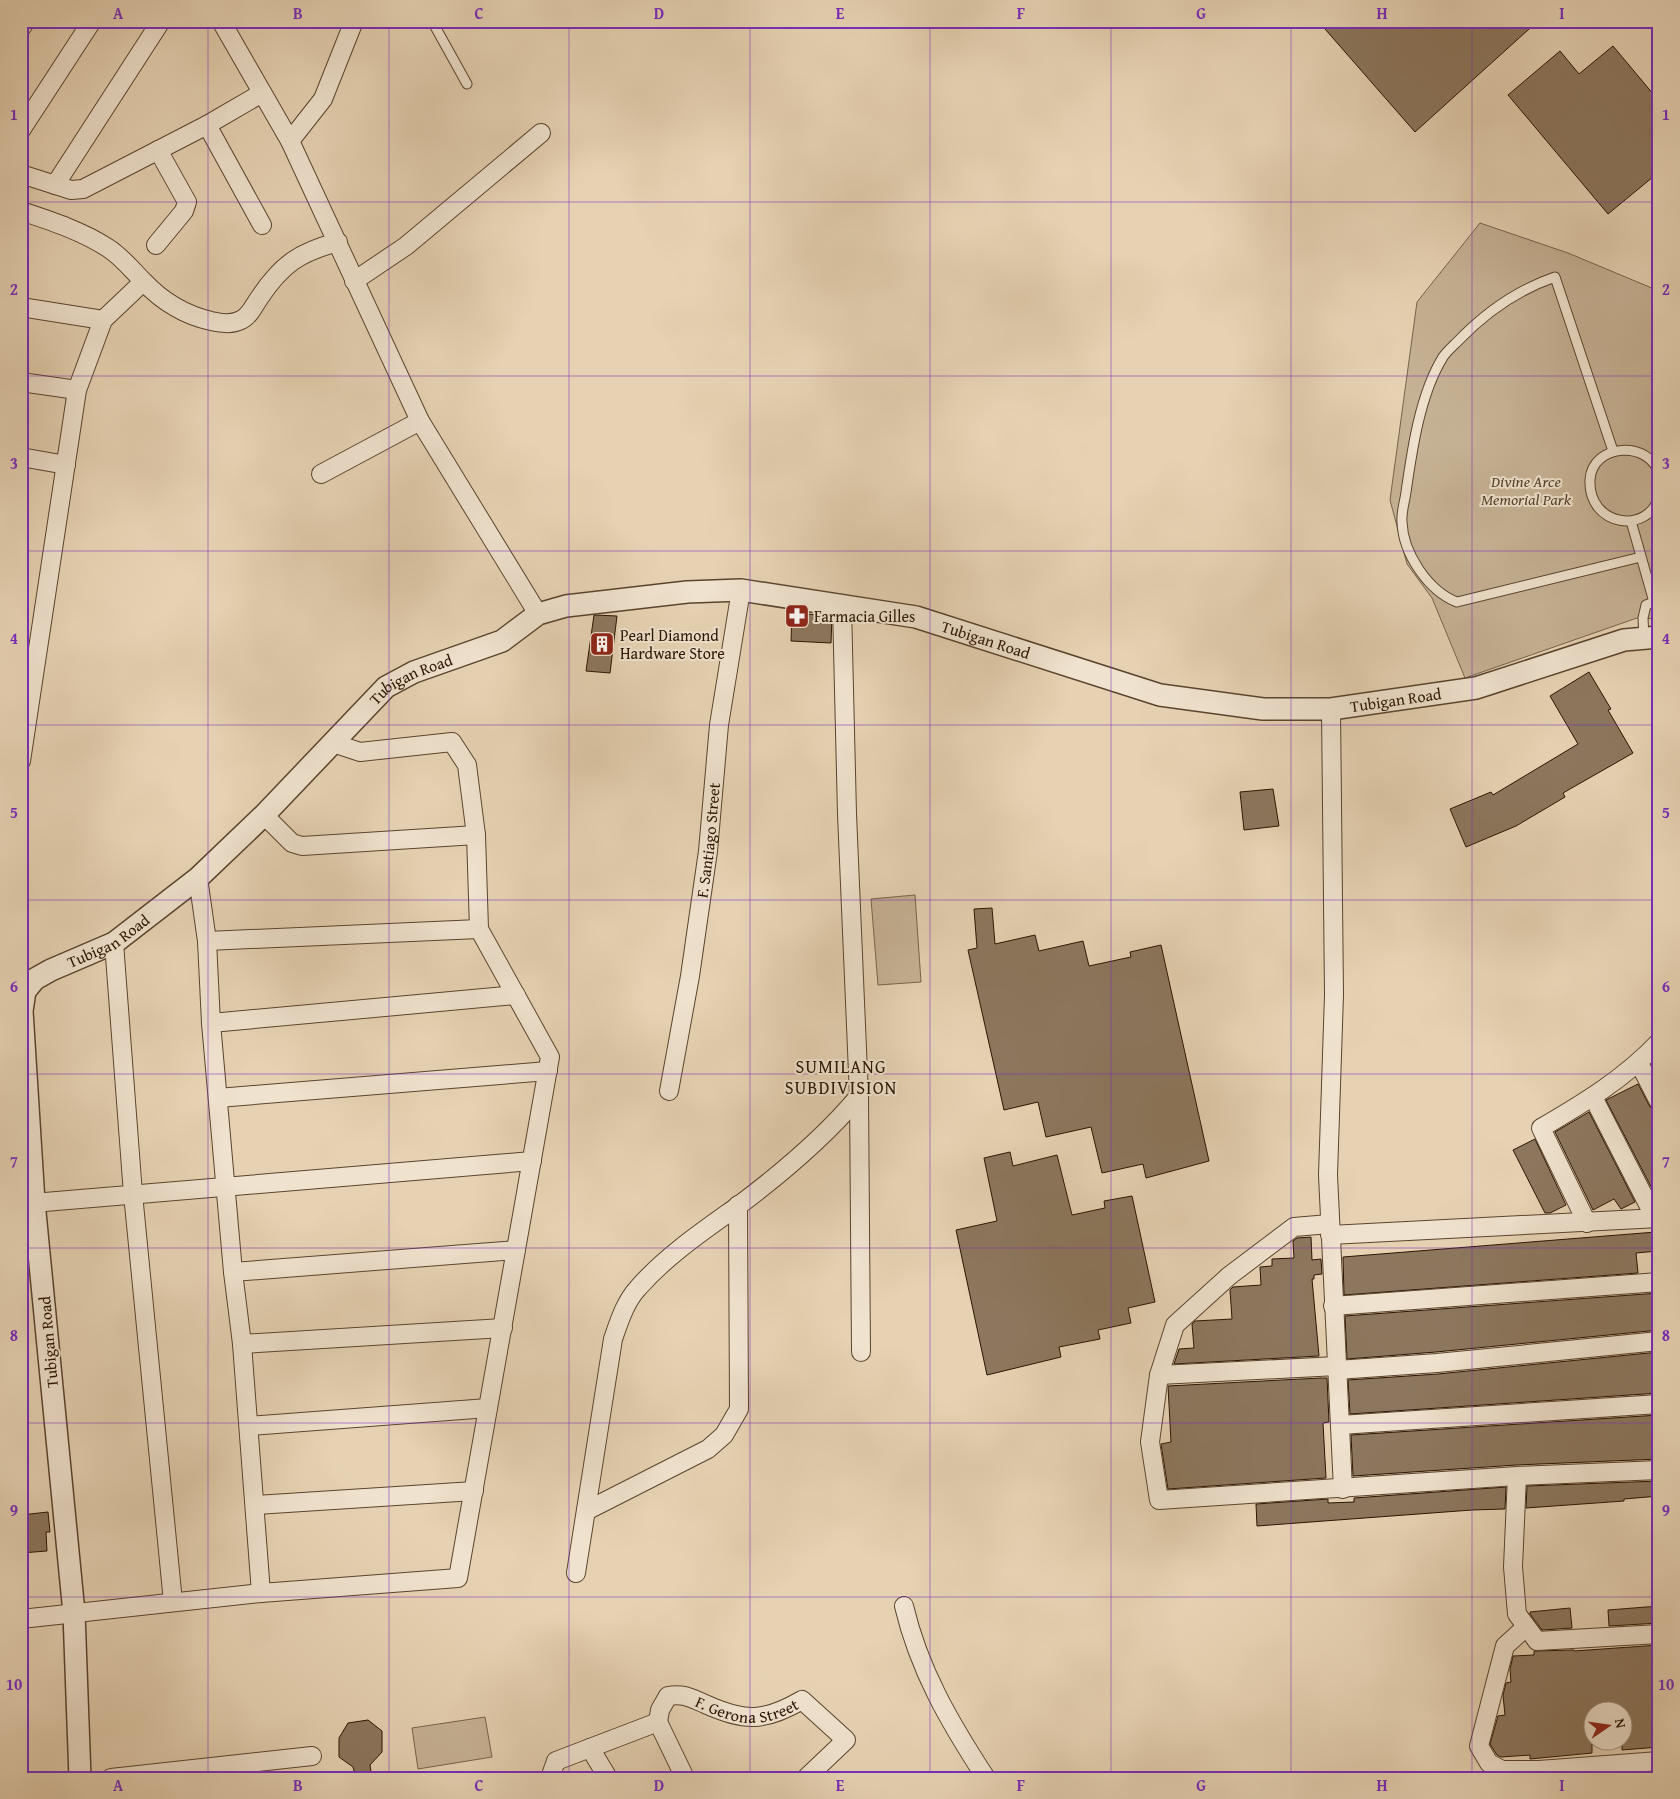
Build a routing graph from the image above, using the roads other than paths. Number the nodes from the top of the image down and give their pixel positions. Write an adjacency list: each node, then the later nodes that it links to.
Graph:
1 (26, 21): 7 (street)
2 (92, 21): 11 (street)
3 (160, 21): 16 (street)
4 (221, 21): 9 (street)
5 (354, 21): 13 (street)
6 (432, 21): 8 (lane)
7 (21, 28)
8 (467, 84)
9 (262, 93): 10 (street); 13 (street)
10 (207, 125): 14 (street); 18 (street)
11 (21, 130)
12 (542, 133): 21 (street)
13 (290, 141): 19 (street)
14 (158, 150): 16 (street); 20 (street)
15 (21, 174): 16 (street)
16 (55, 185)
17 (21, 211): 22 (street)
18 (262, 225)
19 (338, 242): 21 (street); 22 (street)
20 (156, 245)
21 (354, 281): 27 (street)
22 (143, 282): 24 (street)
23 (21, 308): 24 (street)
24 (103, 320): 26 (street)
25 (21, 382): 26 (street)
26 (77, 390): 30 (street)
27 (420, 421): 31 (street); 39 (street)
28 (1613, 451): 32 (lane); 34 (lane); 35 (lane)
29 (21, 457): 30 (street)
30 (66, 465): 43 (street)
31 (321, 474)
32 (1659, 474)
33 (1659, 496): 34 (lane)
34 (1631, 521): 35 (lane)
35 (1641, 558): 37 (lane)
36 (741, 590): 38 (street, Tubigan Road); 39 (street, Tubigan Road); 55 (street, F. Santiago Street)
37 (1656, 600): 40 (lane)
38 (842, 606): 41 (street, Tubigan Road); 56 (street)
39 (538, 614): 42 (street, Tubigan Road)
40 (1651, 637): 41 (street, Tubigan Road)
41 (1331, 710): 67 (street)
42 (333, 743): 44 (street, Tubigan Road); 45 (street)
43 (21, 761)
44 (264, 815): 45 (street); 46 (street, Tubigan Road)
45 (476, 834): 47 (street)
46 (198, 878): 48 (street); 49 (street, Tubigan Road)
47 (479, 929): 48 (street); 50 (street)
48 (207, 941): 51 (street)
49 (114, 943): 62 (street); 63 (street, Tubigan Road)
50 (516, 994): 51 (street); 54 (street)
51 (211, 1023): 58 (street)
52 (1659, 1042): 53 (street)
53 (1639, 1063): 57 (street); 59 (street)
54 (548, 1071): 58 (street); 60 (street)
55 (669, 1091)
56 (860, 1096): 64 (street); 75 (street)
57 (1593, 1097): 65 (street); 66 (street)
58 (218, 1098): 61 (street)
59 (1659, 1102)
60 (532, 1161): 61 (street); 68 (street)
61 (226, 1186): 62 (street); 69 (street)
62 (133, 1194): 63 (street); 90 (street)
63 (28, 1203): 92 (street, Tubigan Road)
64 (738, 1205): 87 (street); 87 (street)
65 (1657, 1218): 66 (street)
66 (1587, 1223): 67 (street)
67 (1330, 1230): 71 (street); 77 (street)
68 (516, 1250): 69 (street); 72 (street)
69 (233, 1272): 74 (street)
70 (1659, 1282): 71 (street)
71 (1333, 1306): 76 (street)
72 (503, 1328): 74 (street); 79 (street)
73 (1659, 1341): 76 (street)
74 (242, 1344): 81 (street)
75 (860, 1352)
76 (1337, 1368): 77 (street); 80 (street)
77 (1159, 1375): 84 (street)
78 (1659, 1404): 80 (street)
79 (488, 1408): 81 (street); 85 (street)
80 (1340, 1425): 84 (street)
81 (249, 1426): 86 (street)
82 (1659, 1470): 83 (street)
83 (1517, 1476): 84 (street); 94 (street)
84 (1343, 1490)
85 (474, 1491): 86 (street); 89 (street)
86 (256, 1505): 89 (street)
87 (586, 1511): 88 (street)
88 (576, 1573)
89 (261, 1593): 90 (street)
90 (173, 1602): 92 (street)
91 (904, 1606): 106 (street)
92 (74, 1613): 93 (street); 100 (street, Tubigan Road)
93 (21, 1619)
94 (1526, 1627): 95 (street); 99 (street)
95 (1659, 1634)
96 (658, 1722): 97 (street); 104 (street); 105 (street, F. Gerona Street)
97 (590, 1748): 102 (street); 103 (street)
98 (312, 1756): 101 (street)
99 (1659, 1761)
100 (80, 1778)
101 (111, 1778)
102 (550, 1778)
103 (608, 1778)
104 (685, 1778)
105 (806, 1778)
106 (986, 1778)

